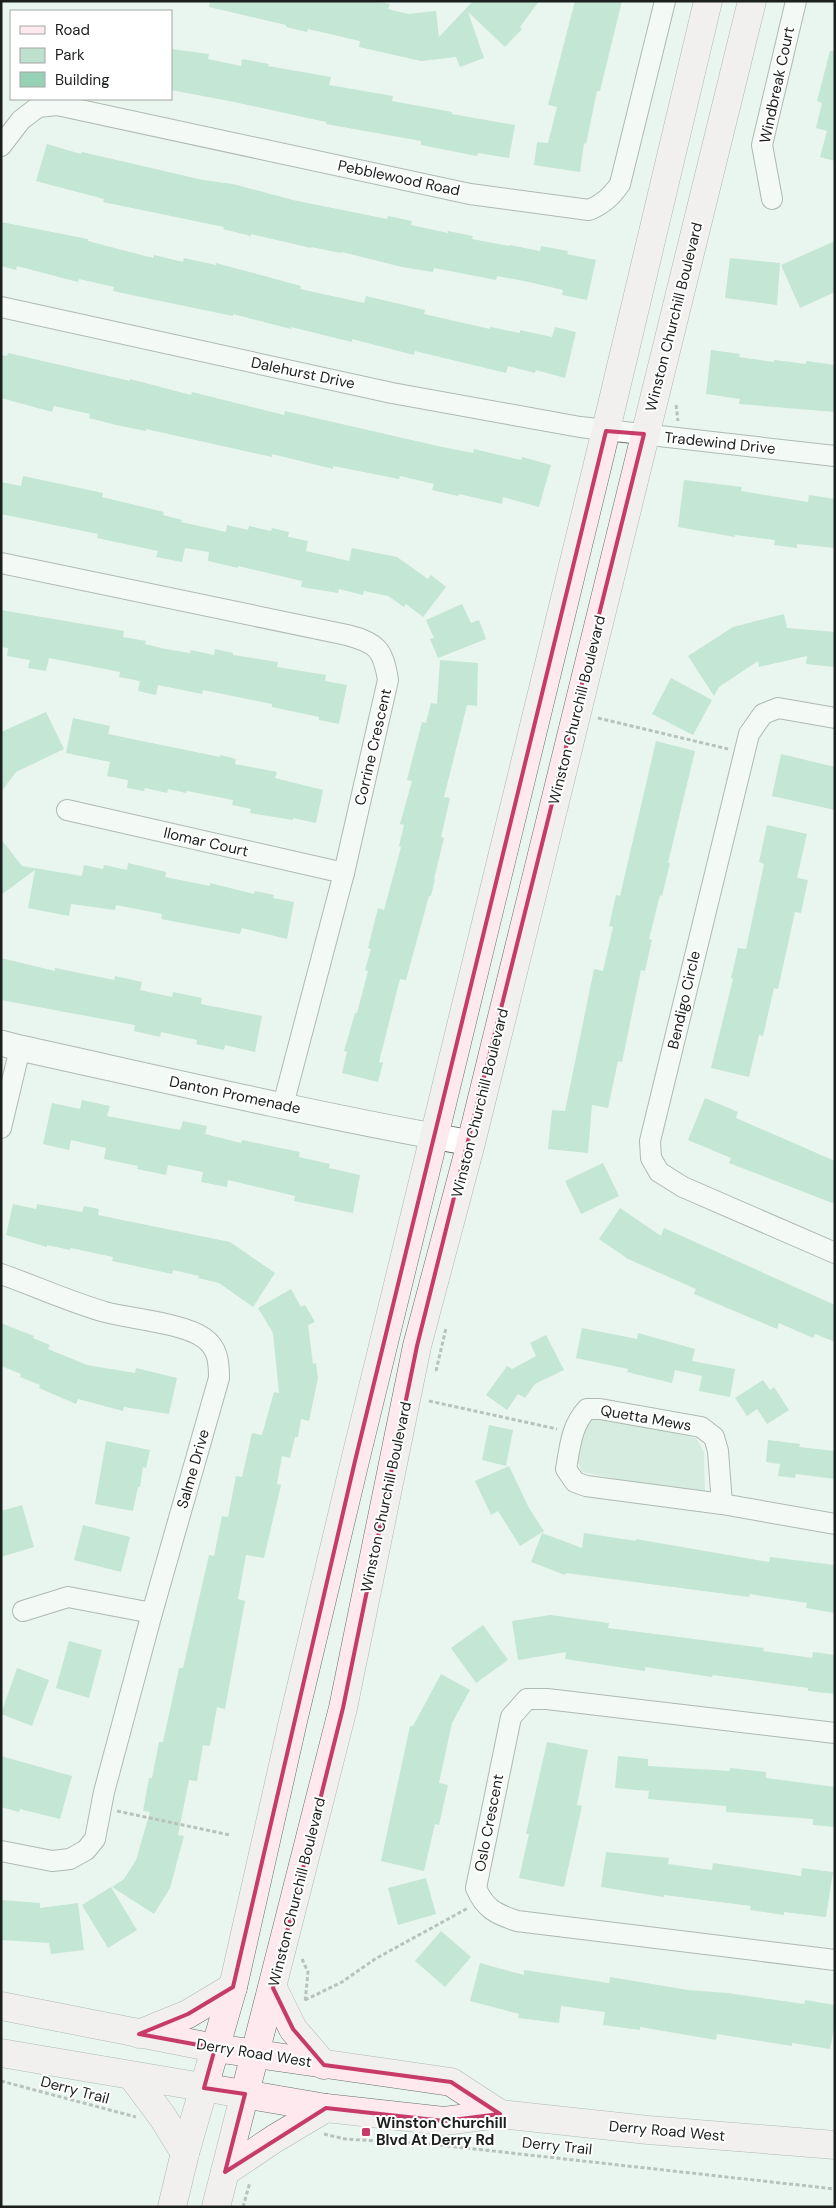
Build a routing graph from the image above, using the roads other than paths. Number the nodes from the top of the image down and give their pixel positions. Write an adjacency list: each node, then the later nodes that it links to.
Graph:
1 (665, 1): 5 (street, Pebblewood Road)
2 (708, 1): 8 (main road)
3 (752, 1): 9 (main road, Winston Churchill Boulevard)
4 (796, 1): 6 (street, Windbreak Court)
5 (1, 146)
6 (772, 199)
7 (1, 307): 8 (street, Dalehurst Drive)
8 (606, 431): 9 (street, Tradewind Drive); 18 (main road)
9 (644, 434): 10 (street, Tradewind Drive); 19 (main road, Winston Churchill Boulevard)
10 (835, 456)
11 (1, 563): 14 (street, Corrine Crescent)
12 (835, 718): 20 (street, Bendigo Circle)
13 (67, 810): 14 (street, Ilomar Court)
14 (344, 873): 16 (street, Corrine Crescent)
15 (11, 1046): 16 (street, Danton Promenade); 17 (street)
16 (283, 1105): 18 (street, Danton Promenade)
17 (1, 1128)
18 (434, 1136): 19 (street, Danton Promenade); 29 (main road)
19 (470, 1143): 30 (main road, Winston Churchill Boulevard)
20 (835, 1253)
21 (1, 1274): 25 (street, Salme Drive)
22 (722, 1504): 22 (street, Quetta Mews); 23 (street, Quetta Mews)
23 (835, 1524)
24 (23, 1611): 25 (street)
25 (152, 1613): 27 (street, Salme Drive)
26 (835, 1733): 28 (street, Oslo Crescent)
27 (1, 1851)
28 (835, 1960)
29 (233, 1986): 32 (main road); 33 (main road)
30 (273, 1988): 35 (main road, Winston Churchill Boulevard); 36 (main road)
31 (1, 2006): 32 (main road, Derry Road West)
32 (140, 2034): 33 (main road, Derry Road West)
33 (215, 2048): 35 (main road, Derry Road West); 38 (main road)
34 (1, 2053): 37 (main road, Derry Road West)
35 (256, 2054): 36 (main road, Derry Road West); 39 (main road, Winston Churchill Boulevard)
36 (324, 2065): 40 (main road, Derry Road West)
37 (132, 2076): 38 (main road, Derry Road West); 43 (main road)
38 (204, 2088): 39 (main road, Derry Road West); 43 (main road)
39 (245, 2094): 41 (main road, Derry Road West); 44 (main road, Winston Churchill Boulevard)
40 (500, 2114): 41 (main road, Derry Road West); 42 (main road, Derry Road West)
41 (323, 2121): 44 (main road)
42 (835, 2145)
43 (184, 2153): 45 (main road)
44 (225, 2172): 46 (main road, Winston Churchill Boulevard)
45 (172, 2207)
46 (216, 2207)

